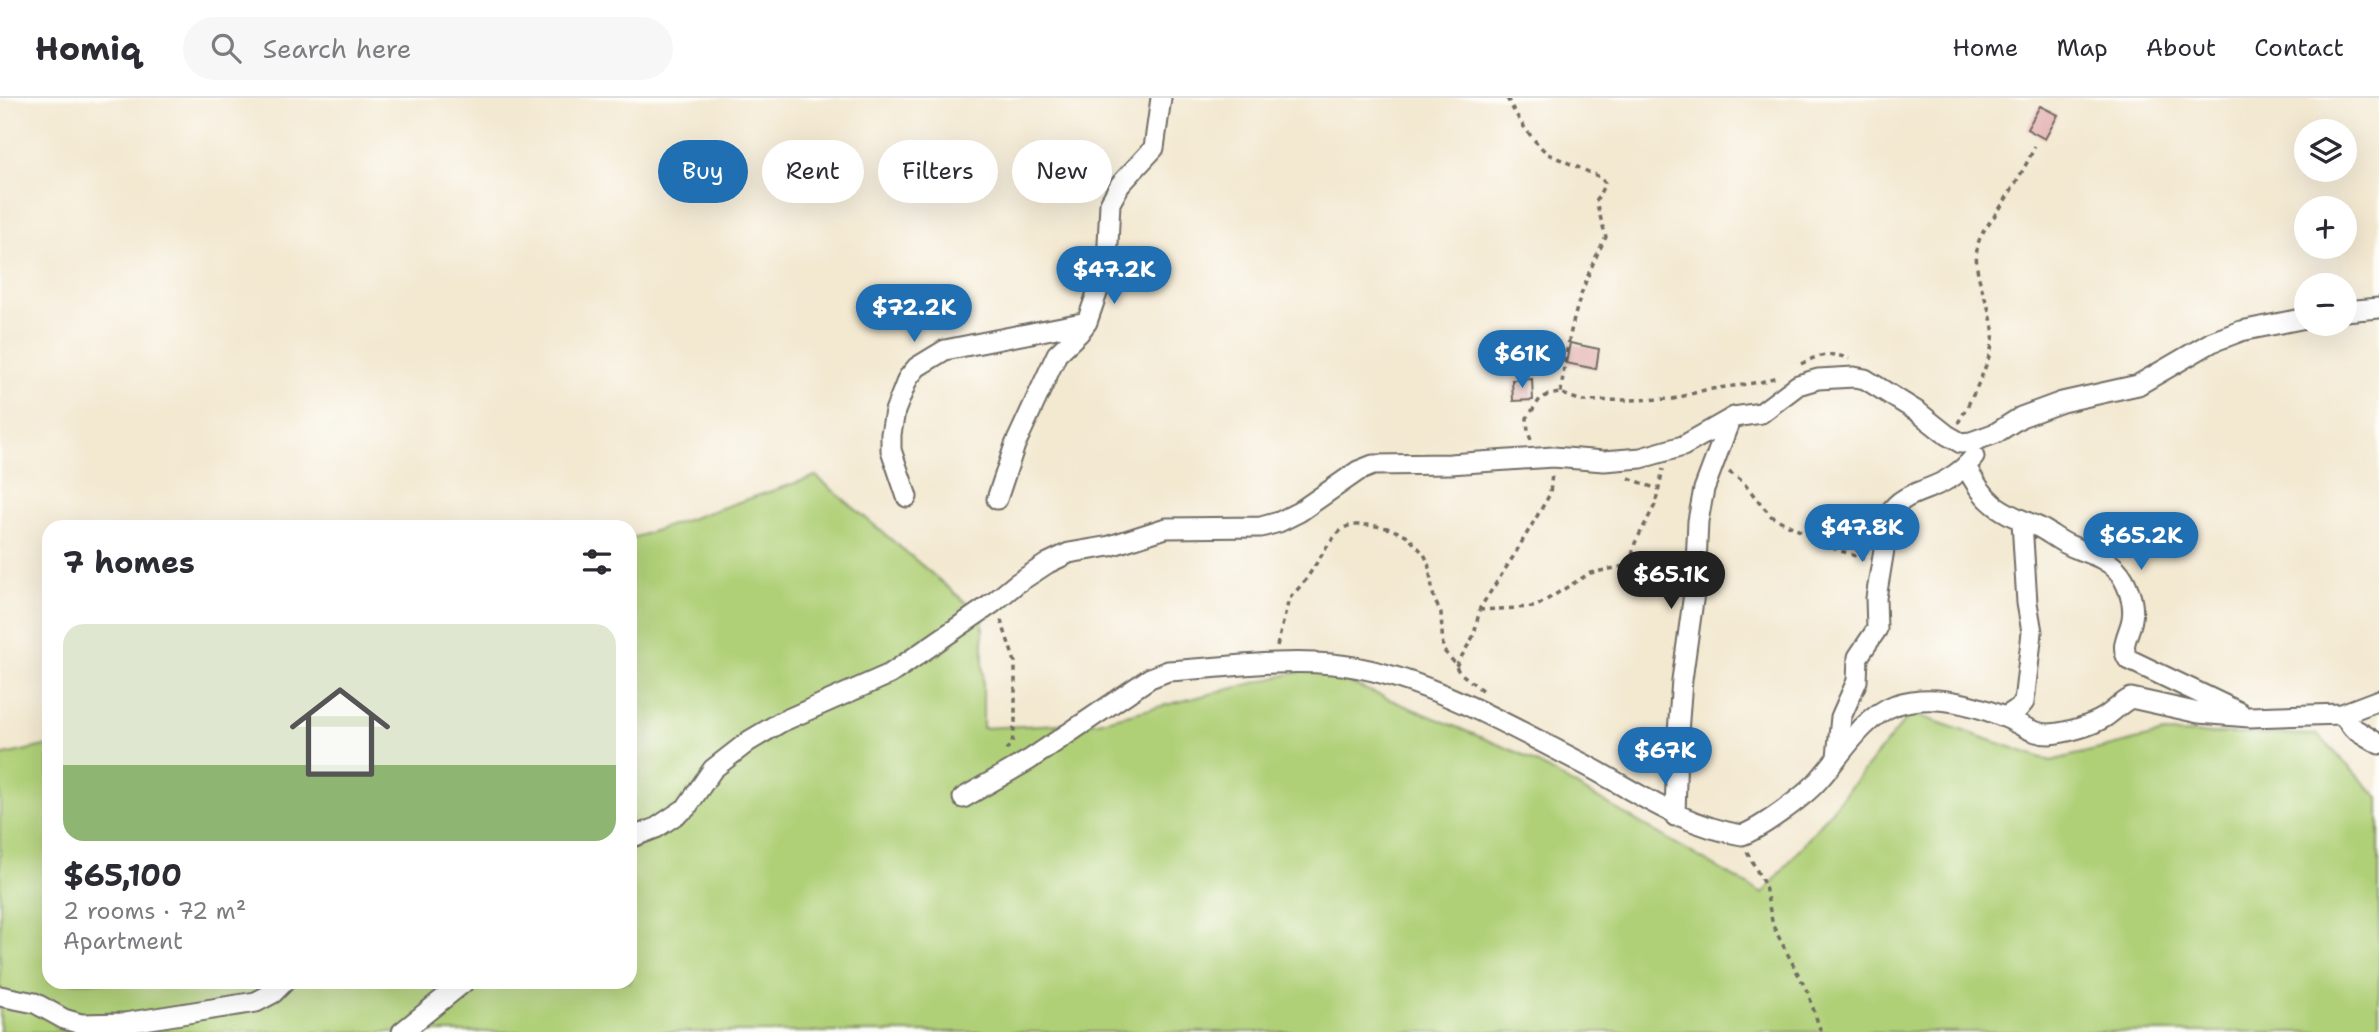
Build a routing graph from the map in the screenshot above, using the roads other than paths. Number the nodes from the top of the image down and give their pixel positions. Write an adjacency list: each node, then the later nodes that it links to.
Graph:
1 (1161, 98): 5 (street)
2 (2379, 308): 3 (street)
3 (2357, 310)
4 (2294, 320): 7 (street)
5 (1087, 322): 9 (street); 10 (street)
6 (1730, 420): 7 (street); 19 (street); 20 (street)
7 (1996, 433): 8 (street)
8 (1966, 466): 11 (street); 17 (street)
9 (907, 497)
10 (997, 499)
11 (2022, 522): 14 (street); 15 (street)
12 (2379, 700): 13 (street)
13 (2342, 714): 15 (street); 16 (street)
14 (2004, 717): 15 (street); 17 (street)
15 (2249, 717)
16 (2379, 744)
17 (1836, 758): 19 (street)
18 (963, 798): 19 (street)
19 (1675, 816)
20 (637, 835)
21 (277, 989): 23 (street)
22 (455, 989): 24 (street)
23 (0, 996)
24 (402, 1032)

